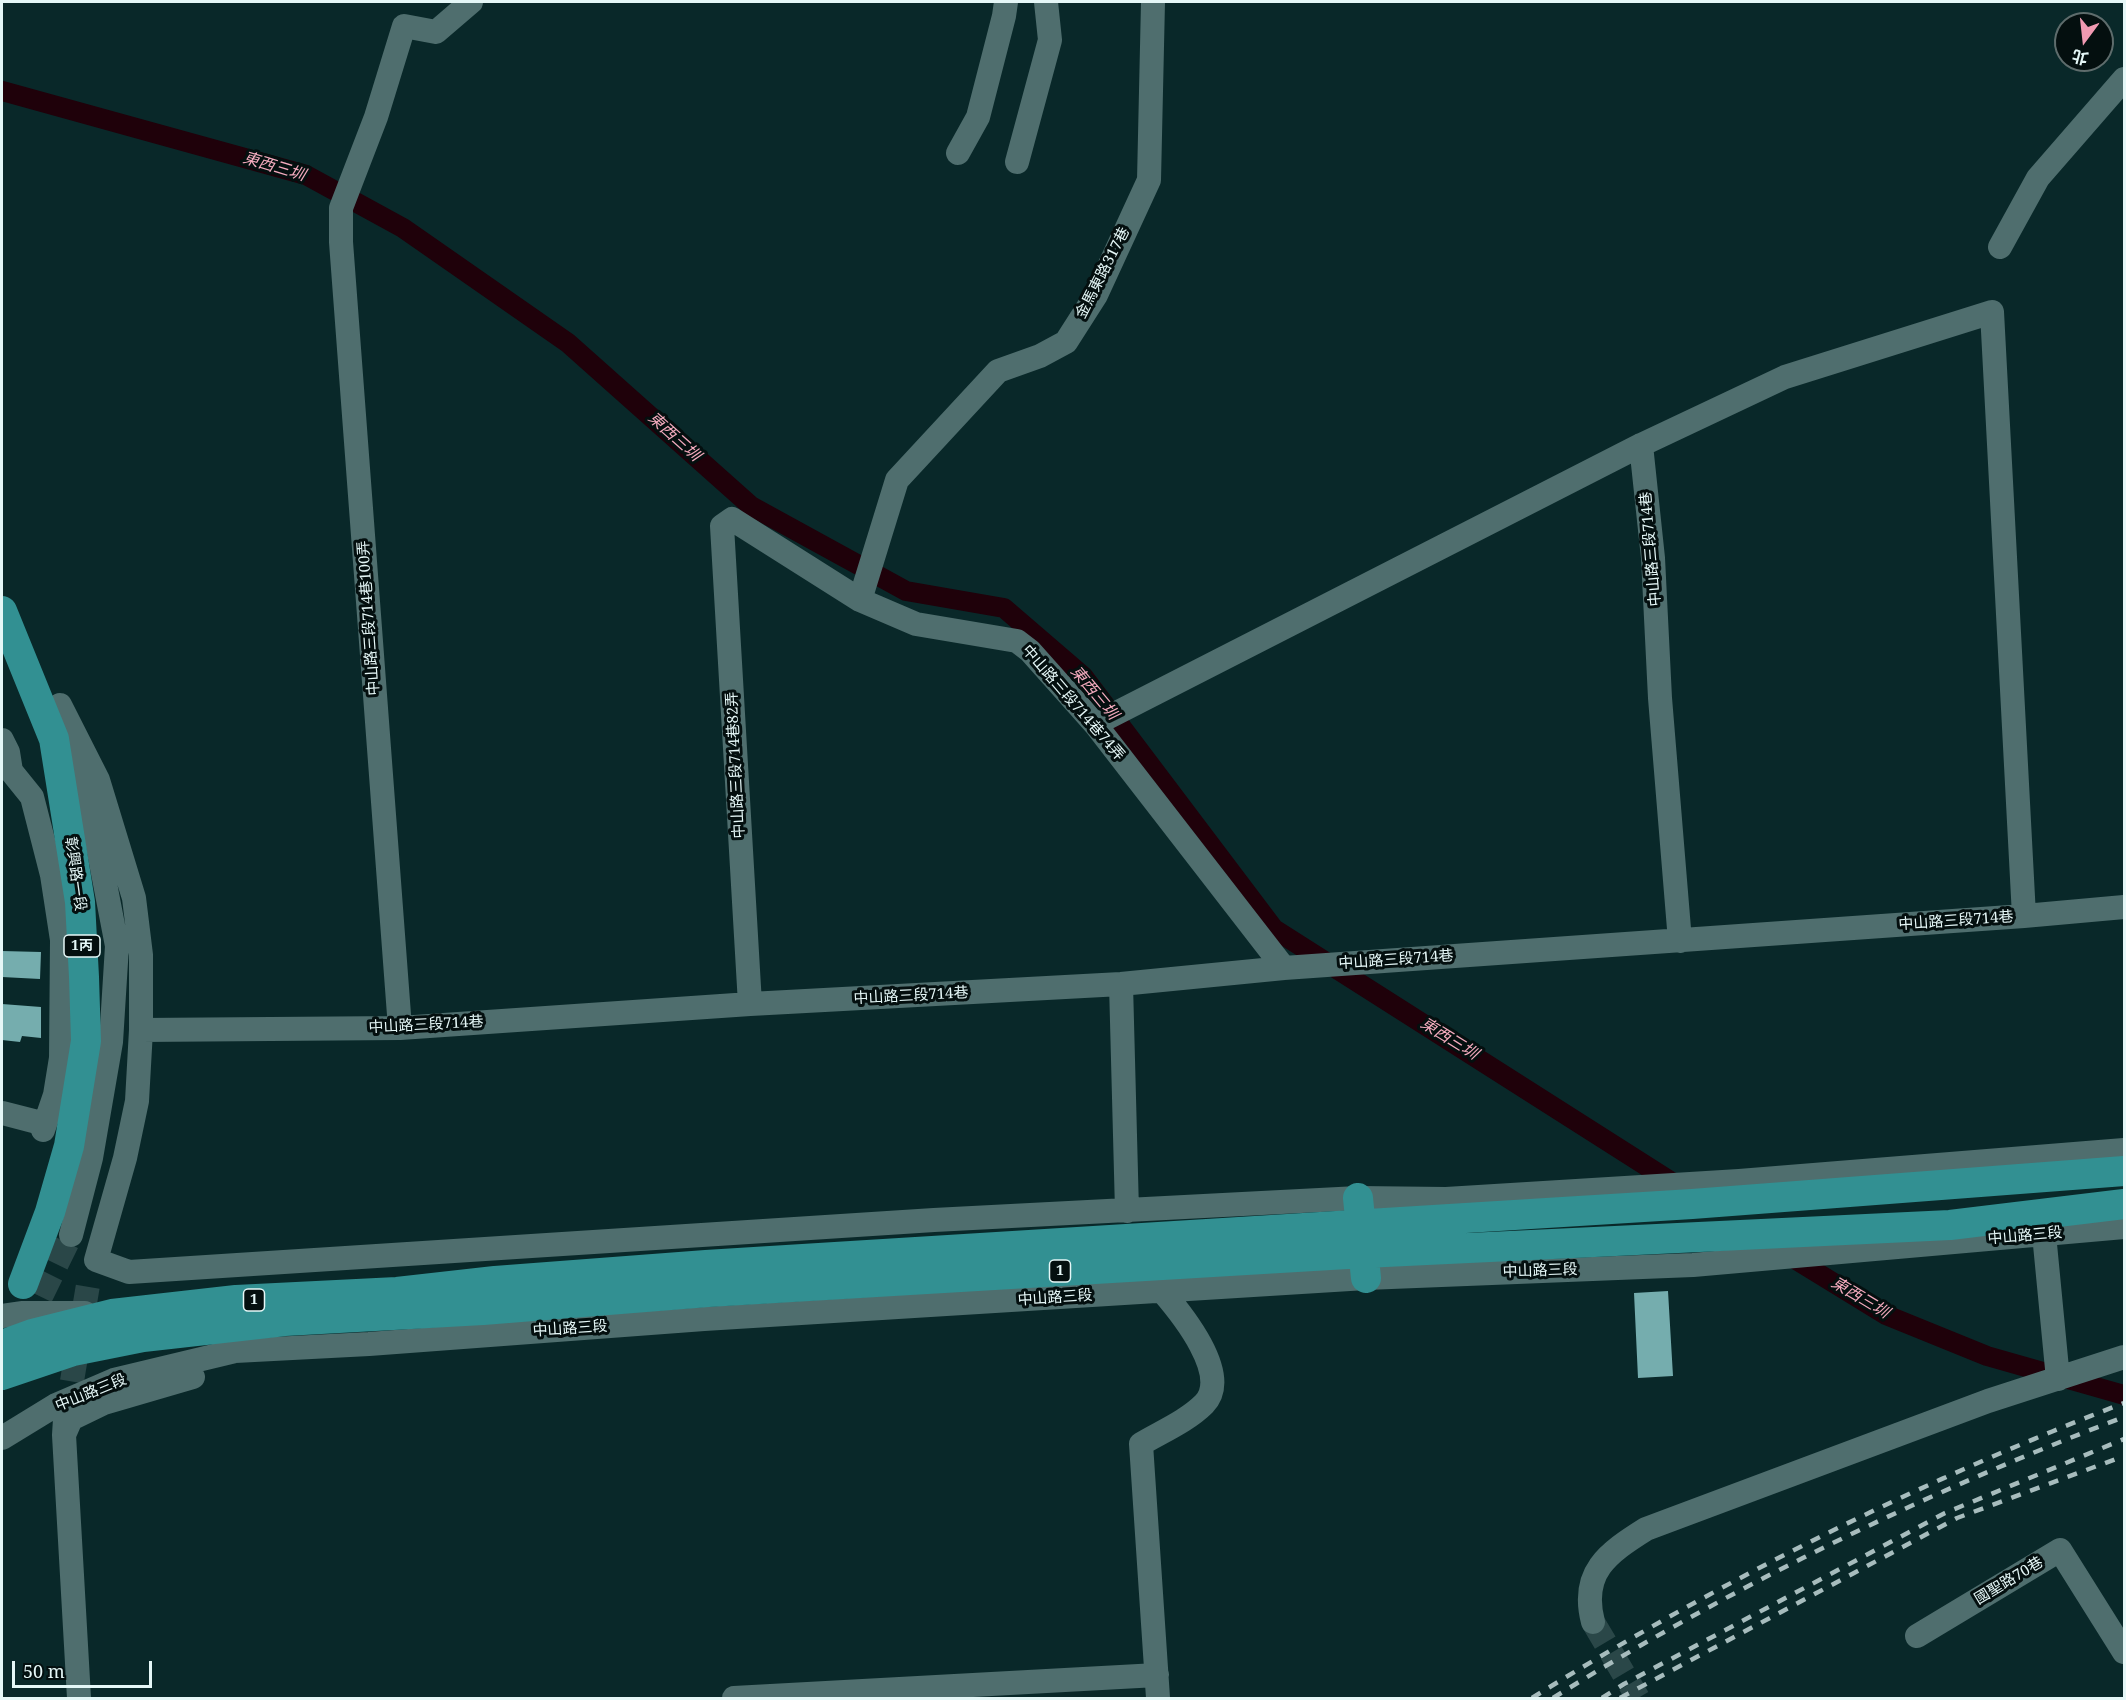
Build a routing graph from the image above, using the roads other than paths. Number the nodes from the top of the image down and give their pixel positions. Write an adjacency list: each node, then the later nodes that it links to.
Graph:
1 (471, 2): 23 (street, 中山路三段714巷100弄)
2 (1006, 2): 6 (street)
3 (1046, 2): 7 (street)
4 (1148, 2): 11 (street, 金馬東路317巷)
5 (2124, 80): 8 (street)
6 (958, 153)
7 (1017, 162)
8 (2000, 247)
9 (1641, 445): 14 (street); 18 (street); 19 (street, 中山路三段714巷)
10 (722, 526): 11 (street, 中山路三段714巷74弄); 22 (street, 中山路三段714巷82弄)
11 (861, 600): 14 (street, 中山路三段714巷74弄)
12 (2, 611): 13 (street, 彰興路一段); 40 (main road, 彰興路一段 / 1丙)
13 (60, 705): 24 (street, 1); 34 (street, 彰興路一段 / 1丙)
14 (1095, 724): 20 (street, 中山路三段714巷74弄)
15 (2, 740): 16 (street)
16 (6, 778): 25 (street)
17 (2124, 907): 18 (street, 中山路三段714巷)
18 (2024, 916): 19 (street, 中山路三段714巷)
19 (1680, 941): 20 (street, 中山路三段714巷)
20 (1285, 968): 21 (street, 中山路三段714巷)
21 (1121, 984): 22 (street, 中山路三段714巷); 30 (street)
22 (750, 1004): 23 (street, 中山路三段714巷)
23 (400, 1028): 24 (street, 中山路三段714巷)
24 (141, 1030): 37 (street, 1)
25 (2, 1113)
26 (2124, 1150): 28 (street, 中山路三段 / 1)
27 (2124, 1171): 28 (main road, 中山路三段 / 1)
28 (1946, 1174): 32 (main road); 35 (main road, 中山路三段 / 1)
29 (2124, 1204): 32 (main road, 中山路三段 / 1)
30 (1126, 1211): 35 (street, 中山路三段 / 1); 36 (street, 中山路三段 / 1)
31 (2124, 1227): 33 (street, 中山路三段 / 1)
32 (1951, 1234): 33 (street, 中山路三段 / 1); 35 (main road, 中山路三段 / 1)
33 (2044, 1234): 50 (street)
34 (71, 1235)
35 (1363, 1239): 39 (main road, 中山路三段 / 1); 41 (street, 中山路三段 / 1); 43 (main road, 中山路三段 / 1)
36 (493, 1249): 37 (street, 1); 38 (street)
37 (418, 1255): 38 (street)
38 (460, 1266): 39 (street); 42 (street)
39 (495, 1281): 42 (main road, 中山路三段 / 1)
40 (23, 1284)
41 (1162, 1291): 43 (street, 中山路三段 / 1); 55 (street)
42 (397, 1292): 44 (main road, 1)
43 (706, 1305): 46 (main road, 中山路三段 / 1); 46 (street, 中山路三段 / 1)
44 (112, 1314): 45 (street); 47 (main road, 1)
45 (2, 1316)
46 (286, 1334): 49 (main road, 中山路三段 / 1); 51 (street, 中山路三段); 57 (street)
47 (2, 1345)
48 (2124, 1357): 50 (street)
49 (2, 1375)
50 (2058, 1379): 52 (street)
51 (2, 1438)
52 (1593, 1622)
53 (1917, 1636): 54 (street, 國聖路70巷)
54 (2124, 1652)
55 (1157, 1675): 56 (street); 59 (street)
56 (799, 1696): 58 (street)
57 (79, 1698)
58 (734, 1698)
59 (1158, 1698)

